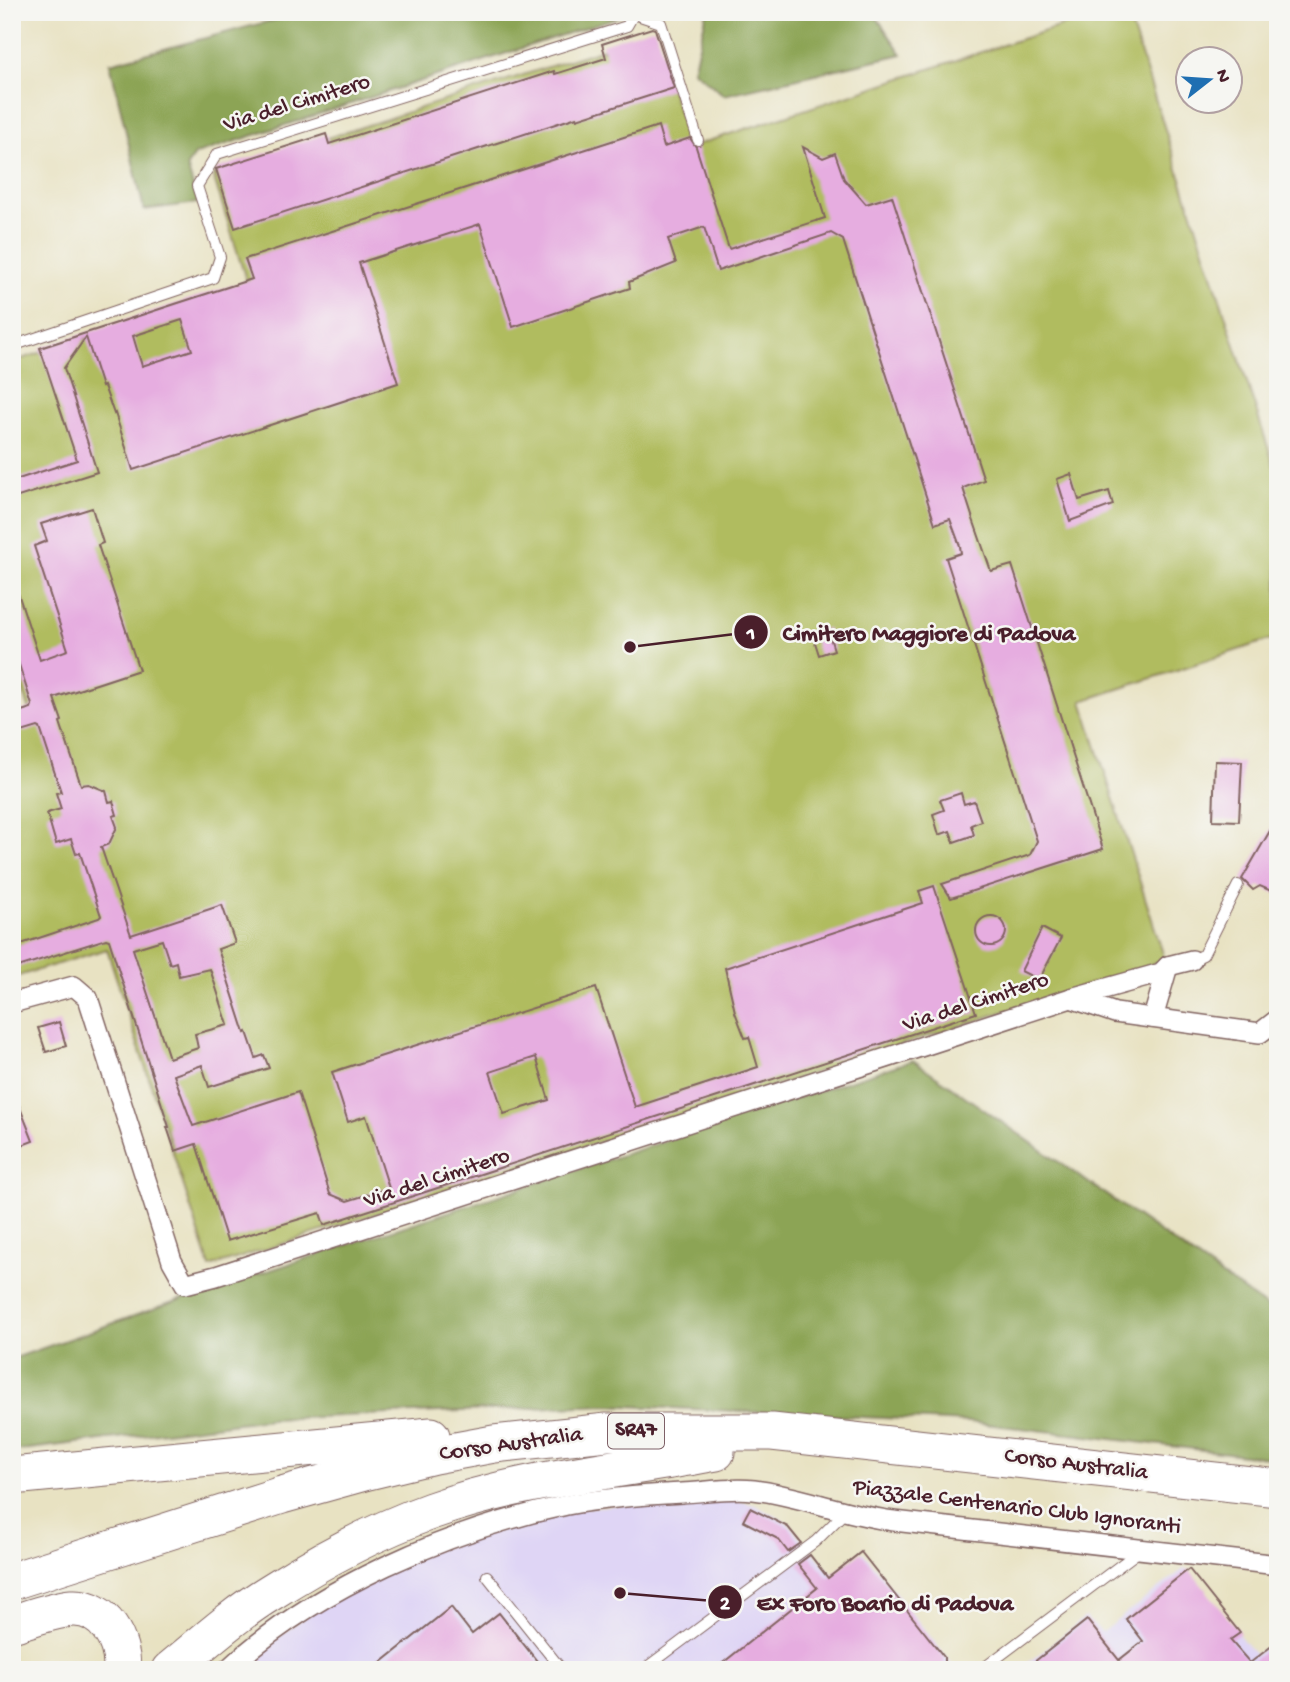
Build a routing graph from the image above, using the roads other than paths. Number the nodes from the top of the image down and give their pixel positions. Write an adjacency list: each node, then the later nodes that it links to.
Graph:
1 (634, 13): 2 (lane); 3 (lane, Via del Cimitero)
2 (698, 140)
3 (12, 346)
4 (1238, 885): 5 (lane)
5 (1192, 960): 6 (street, Via del Cimitero)
6 (1168, 966): 7 (street, Via del Cimitero); 9 (street)
7 (1071, 998): 8 (street, Via del Cimitero); 9 (street, Via del Cimitero)
8 (12, 1003)
9 (1153, 1018): 10 (street, Via del Cimitero)
10 (1278, 1019)
11 (715, 1441): 12 (highway); 13 (highway, Corso Australia / SR47); 14 (highway, Corso Australia / SR47); 19 (highway, Corso Australia / SR47); 20 (highway, Corso Australia / SR47); 23 (highway)
12 (12, 1476)
13 (1278, 1489)
14 (1278, 1508)
15 (845, 1512): 16 (street, Piazzale Centenario Club Ignoranti); 24 (street, Piazzale Centenario Club Ignoranti); 26 (lane)
16 (1141, 1549): 17 (street, Piazzale Centenario Club Ignoranti); 27 (lane)
17 (1278, 1565)
18 (487, 1576): 25 (lane)
19 (12, 1581)
20 (12, 1605)
21 (12, 1624): 22 (highway)
22 (122, 1670)
23 (170, 1670)
24 (227, 1670)
25 (562, 1670)
26 (643, 1670)
27 (981, 1670)

